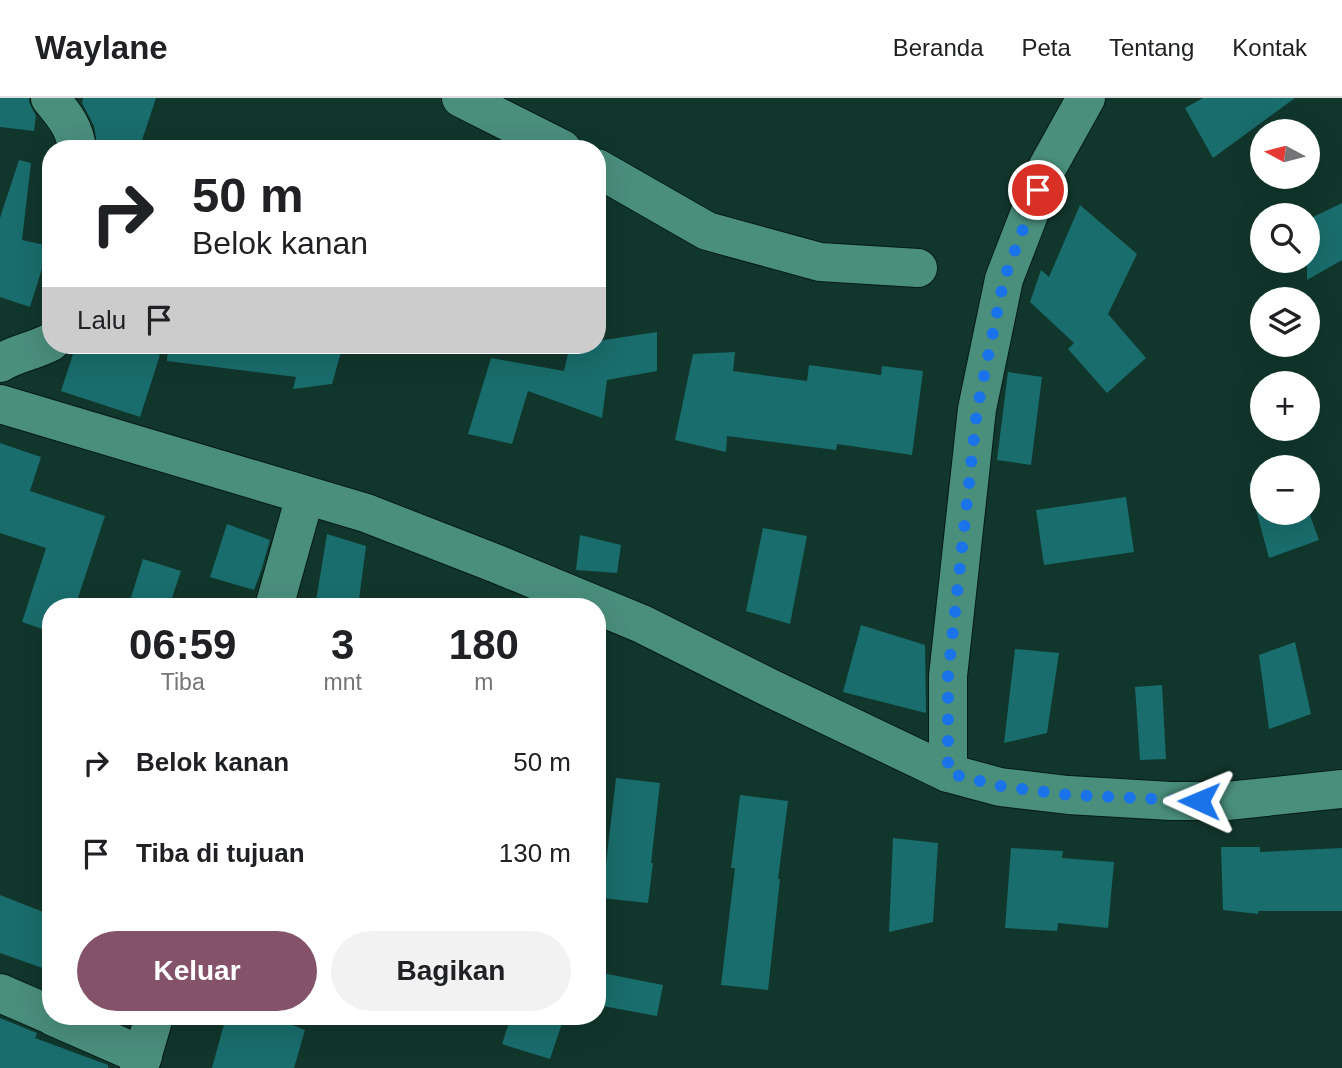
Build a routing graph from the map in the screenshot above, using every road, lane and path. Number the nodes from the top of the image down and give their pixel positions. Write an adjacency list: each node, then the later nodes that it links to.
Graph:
1 (50, 98): 4 (street)
2 (461, 98): 5 (street)
3 (1086, 98): 15 (street)
4 (75, 140)
5 (544, 140)
6 (606, 173): 7 (street)
7 (918, 268)
8 (42, 346): 9 (street)
9 (0, 363)
10 (0, 404): 11 (street)
11 (305, 496): 12 (street); 13 (street)
12 (277, 598)
13 (579, 598)
14 (606, 609): 15 (street)
15 (948, 773): 16 (street)
16 (1342, 789)
17 (0, 993): 18 (street)
18 (42, 1011)
19 (70, 1025): 21 (street)
20 (152, 1025): 21 (street)
21 (141, 1062)

